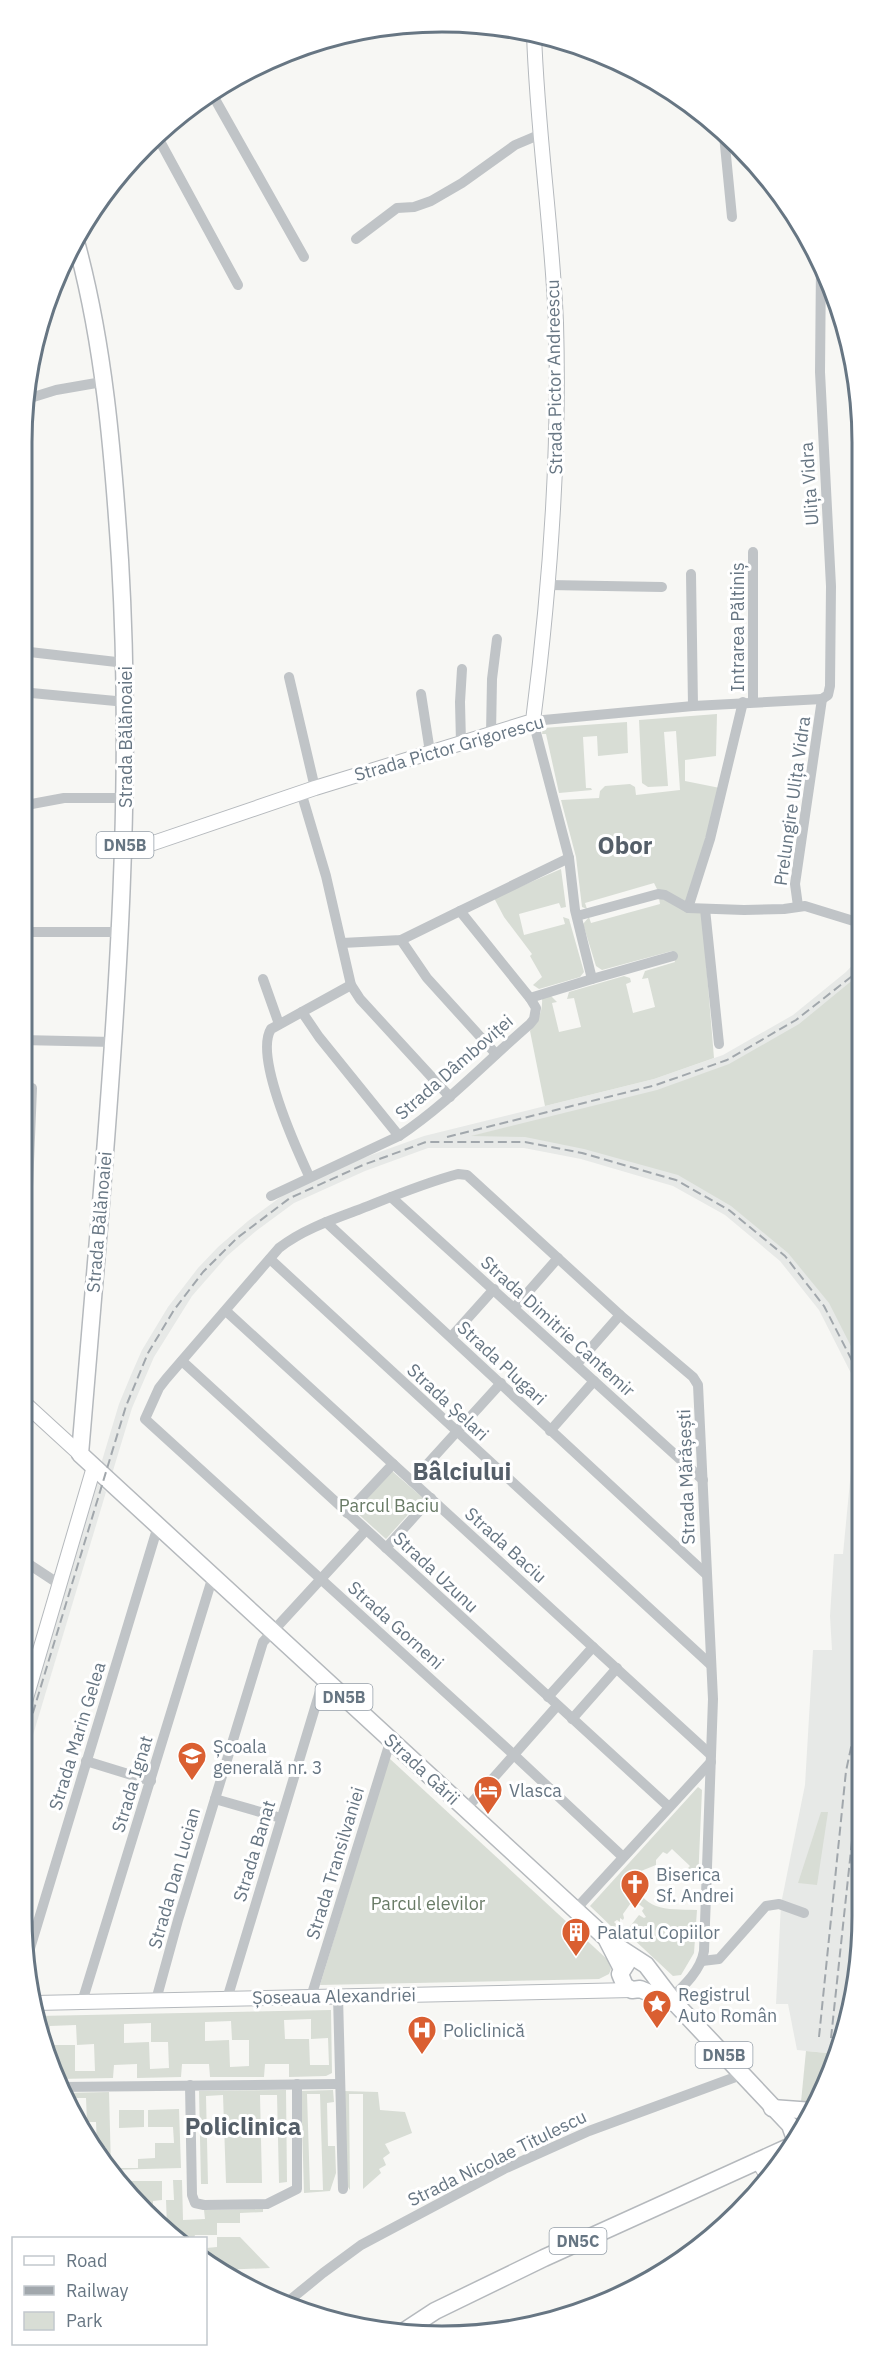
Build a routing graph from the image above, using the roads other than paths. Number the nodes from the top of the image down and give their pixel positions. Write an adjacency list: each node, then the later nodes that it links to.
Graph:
1 (535, 42): 3 (street, Strada Pictor Andreescu)
2 (216, 100): 9 (street)
3 (542, 134): 7 (street); 16 (street, Strada Pictor Andreescu)
4 (161, 143): 10 (street)
5 (725, 146): 6 (street)
6 (732, 217)
7 (356, 239)
8 (78, 251): 12 (main road, Strada Bălănoaiei / DN5B)
9 (304, 257)
10 (238, 285)
11 (821, 287): 25 (street, Ulița Vidra)
12 (102, 382): 13 (street); 20 (main road, Strada Bălănoaiei / DN5B)
13 (34, 397)
14 (753, 552): 27 (street, Intrarea Păltiniș)
15 (691, 574): 28 (street)
16 (549, 585): 17 (street); 29 (street, Strada Pictor Andreescu)
17 (662, 587)
18 (496, 639): 30 (street)
19 (32, 652): 20 (street)
20 (125, 663): 26 (main road, Strada Bălănoaiei / DN5B)
21 (462, 669): 31 (street)
22 (289, 677): 33 (street)
23 (32, 693): 26 (street)
24 (421, 694): 32 (street)
25 (822, 699): 27 (street, Strada Pictor Grigorescu); 39 (street, Prelungire Ulița Vidra)
26 (126, 702): 35 (main road, Strada Bălănoaiei / DN5B)
27 (748, 702): 28 (street, Strada Pictor Grigorescu); 40 (street, Intrarea Păltiniș)
28 (693, 706): 29 (street, Strada Pictor Grigorescu)
29 (533, 721): 30 (street, Strada Pictor Grigorescu); 38 (street)
30 (491, 734): 31 (street, Strada Pictor Grigorescu)
31 (461, 743): 32 (street, Strada Pictor Grigorescu)
32 (430, 752): 33 (street, Strada Pictor Grigorescu)
33 (315, 788): 34 (street, Strada Pictor Grigorescu)
34 (301, 792): 37 (street, Strada Pictor Grigorescu); 48 (street)
35 (126, 798): 36 (street); 37 (main road, Strada Bălănoaiei / DN5B)
36 (32, 804)
37 (124, 853): 46 (main road, Strada Bălănoaiei / DN5B)
38 (569, 858): 42 (street); 43 (street)
39 (798, 906): 41 (street); 44 (street)
40 (688, 908): 41 (street); 43 (street)
41 (705, 909): 58 (street)
42 (460, 911): 47 (street); 53 (street)
43 (577, 916): 50 (street)
44 (852, 920)
45 (32, 932): 46 (street)
46 (120, 932): 57 (main road, Strada Bălănoaiei / DN5B)
47 (400, 940): 48 (street); 59 (street)
48 (342, 943): 52 (street)
49 (674, 956): 50 (street)
50 (592, 979): 53 (street)
51 (263, 980): 55 (street)
52 (351, 985): 54 (street); 60 (street)
53 (530, 998): 59 (street, Strada Dâmboviței)
54 (302, 1011): 55 (street); 61 (street)
55 (279, 1024): 62 (street)
56 (32, 1040): 57 (street)
57 (113, 1042): 80 (main road, Strada Bălănoaiei / DN5B)
58 (719, 1044)
59 (496, 1054): 60 (street, Strada Dâmboviței)
60 (450, 1096): 61 (street, Strada Dâmboviței)
61 (399, 1136): 62 (street, Strada Dâmboviței)
62 (309, 1176): 63 (street, Strada Dâmboviței)
63 (271, 1196)
64 (391, 1197): 65 (street); 66 (street, Strada Mărășești); 68 (street, Strada Dimitrie Cantemir)
65 (327, 1222): 67 (street); 72 (street, Strada Plugari)
66 (558, 1258): 69 (street); 71 (street, Strada Mărășești)
67 (270, 1259): 70 (street); 79 (street, Strada Șelari)
68 (494, 1289): 69 (street, Strada Dimitrie Cantemir); 72 (street)
69 (514, 1307): 74 (street, Strada Dimitrie Cantemir)
70 (226, 1311): 73 (street); 81 (street, Strada Baciu)
71 (620, 1315): 74 (street); 83 (street, Strada Mărășești)
72 (451, 1337): 76 (street, Strada Plugari)
73 (182, 1361): 86 (street, Strada Uzunu); 93 (street, Strada Gorneni)
74 (577, 1364): 75 (street, Strada Dimitrie Cantemir)
75 (594, 1381): 78 (street); 83 (street, Strada Dimitrie Cantemir)
76 (501, 1383): 78 (street, Strada Plugari); 79 (street)
77 (32, 1410): 80 (street)
78 (550, 1431): 91 (street, Strada Plugari)
79 (456, 1433): 84 (street); 98 (street, Strada Șelari)
80 (80, 1454): 82 (main road, Strada Gării / DN5B)
81 (393, 1464): 84 (street, Strada Baciu); 86 (street)
82 (94, 1467): 87 (main road, Strada Gării / DN5B); 94 (street)
83 (703, 1479): 91 (street, Strada Mărășești)
84 (412, 1481): 85 (street, Strada Baciu)
85 (431, 1498): 89 (street); 96 (street, Strada Baciu)
86 (347, 1513): 88 (street, Strada Uzunu)
87 (158, 1526): 92 (main road, Strada Gării / DN5B); 107 (street, Strada Marin Gelea)
88 (366, 1530): 89 (street, Strada Uzunu); 93 (street, Strada Dan Lucian)
89 (386, 1548): 101 (street, Strada Uzunu)
90 (32, 1566): 94 (street)
91 (706, 1574): 98 (street, Strada Mărășești)
92 (213, 1576): 95 (main road, Strada Gării / DN5B); 108 (street, Strada Ignat)
93 (321, 1579): 95 (street, Strada Dan Lucian); 105 (street, Strada Gorneni)
94 (59, 1584): 97 (street)
95 (273, 1632): 100 (main road, Strada Gării / DN5B); 109 (street, Strada Dan Lucian)
96 (593, 1647): 99 (street, Strada Baciu); 101 (street)
97 (32, 1663)
98 (711, 1665): 106 (street, Strada Mărășești)
99 (617, 1668): 103 (street); 106 (street, Strada Baciu)
100 (324, 1678): 104 (main road, Strada Gării / DN5B); 112 (street, Strada Banat)
101 (548, 1697): 102 (street, Strada Uzunu)
102 (557, 1706): 103 (street, Strada Uzunu); 105 (street)
103 (572, 1719): 110 (street, Strada Uzunu)
104 (391, 1739): 111 (main road, Strada Gării / DN5B); 124 (street, Strada Transilvaniei)
105 (514, 1755): 111 (street); 113 (street, Strada Gorneni)
106 (711, 1758): 110 (street); 118 (street, Strada Mărășești)
107 (87, 1761): 108 (street); 117 (street, Strada Marin Gelea)
108 (151, 1781): 128 (street, Strada Ignat)
109 (215, 1799): 112 (street); 126 (street, Strada Dan Lucian)
110 (669, 1807): 113 (street)
111 (466, 1809): 114 (main road, Strada Gării / DN5B)
112 (281, 1818): 125 (street, Strada Banat)
113 (623, 1857): 114 (street)
114 (575, 1910): 116 (main road, Strada Gării / DN5B)
115 (804, 1913): 118 (street)
116 (609, 1941): 119 (main road, DN5B); 120 (main road, Strada Gării / DN5B)
117 (32, 1942)
118 (702, 1960): 127 (street)
119 (644, 1966): 120 (main road); 122 (main road); 127 (main road, DN5B)
120 (621, 1972): 121 (street); 122 (main road, DN5B)
121 (600, 1990): 122 (street, Șoseaua Alexandriei); 123 (street, Șoseaua Alexandriei)
122 (636, 1990): 127 (main road, DN5B)
123 (338, 1996): 124 (street, Șoseaua Alexandriei); 132 (street)
124 (311, 1997): 125 (street, Șoseaua Alexandriei)
125 (227, 1999): 126 (street, Șoseaua Alexandriei)
126 (156, 2001): 128 (street, Șoseaua Alexandriei)
127 (673, 2001): 130 (main road, DN5B)
128 (82, 2002): 129 (street, Șoseaua Alexandriei)
129 (41, 2003)
130 (741, 2075): 135 (main road, DN5B); 143 (street, Strada Nicolae Titulescu)
131 (297, 2084): 132 (street); 133 (street); 133 (street)
132 (339, 2084): 142 (street)
133 (190, 2085): 134 (street)
134 (69, 2086)
135 (772, 2108): 136 (main road); 137 (main road, DN5B)
136 (802, 2110)
137 (791, 2128)
138 (775, 2153): 139 (main road, DN5C)
139 (758, 2160): 140 (main road); 141 (street); 144 (main road, DN5C)
140 (770, 2161)
141 (763, 2170)
142 (343, 2189)
143 (293, 2297)
144 (414, 2325)

